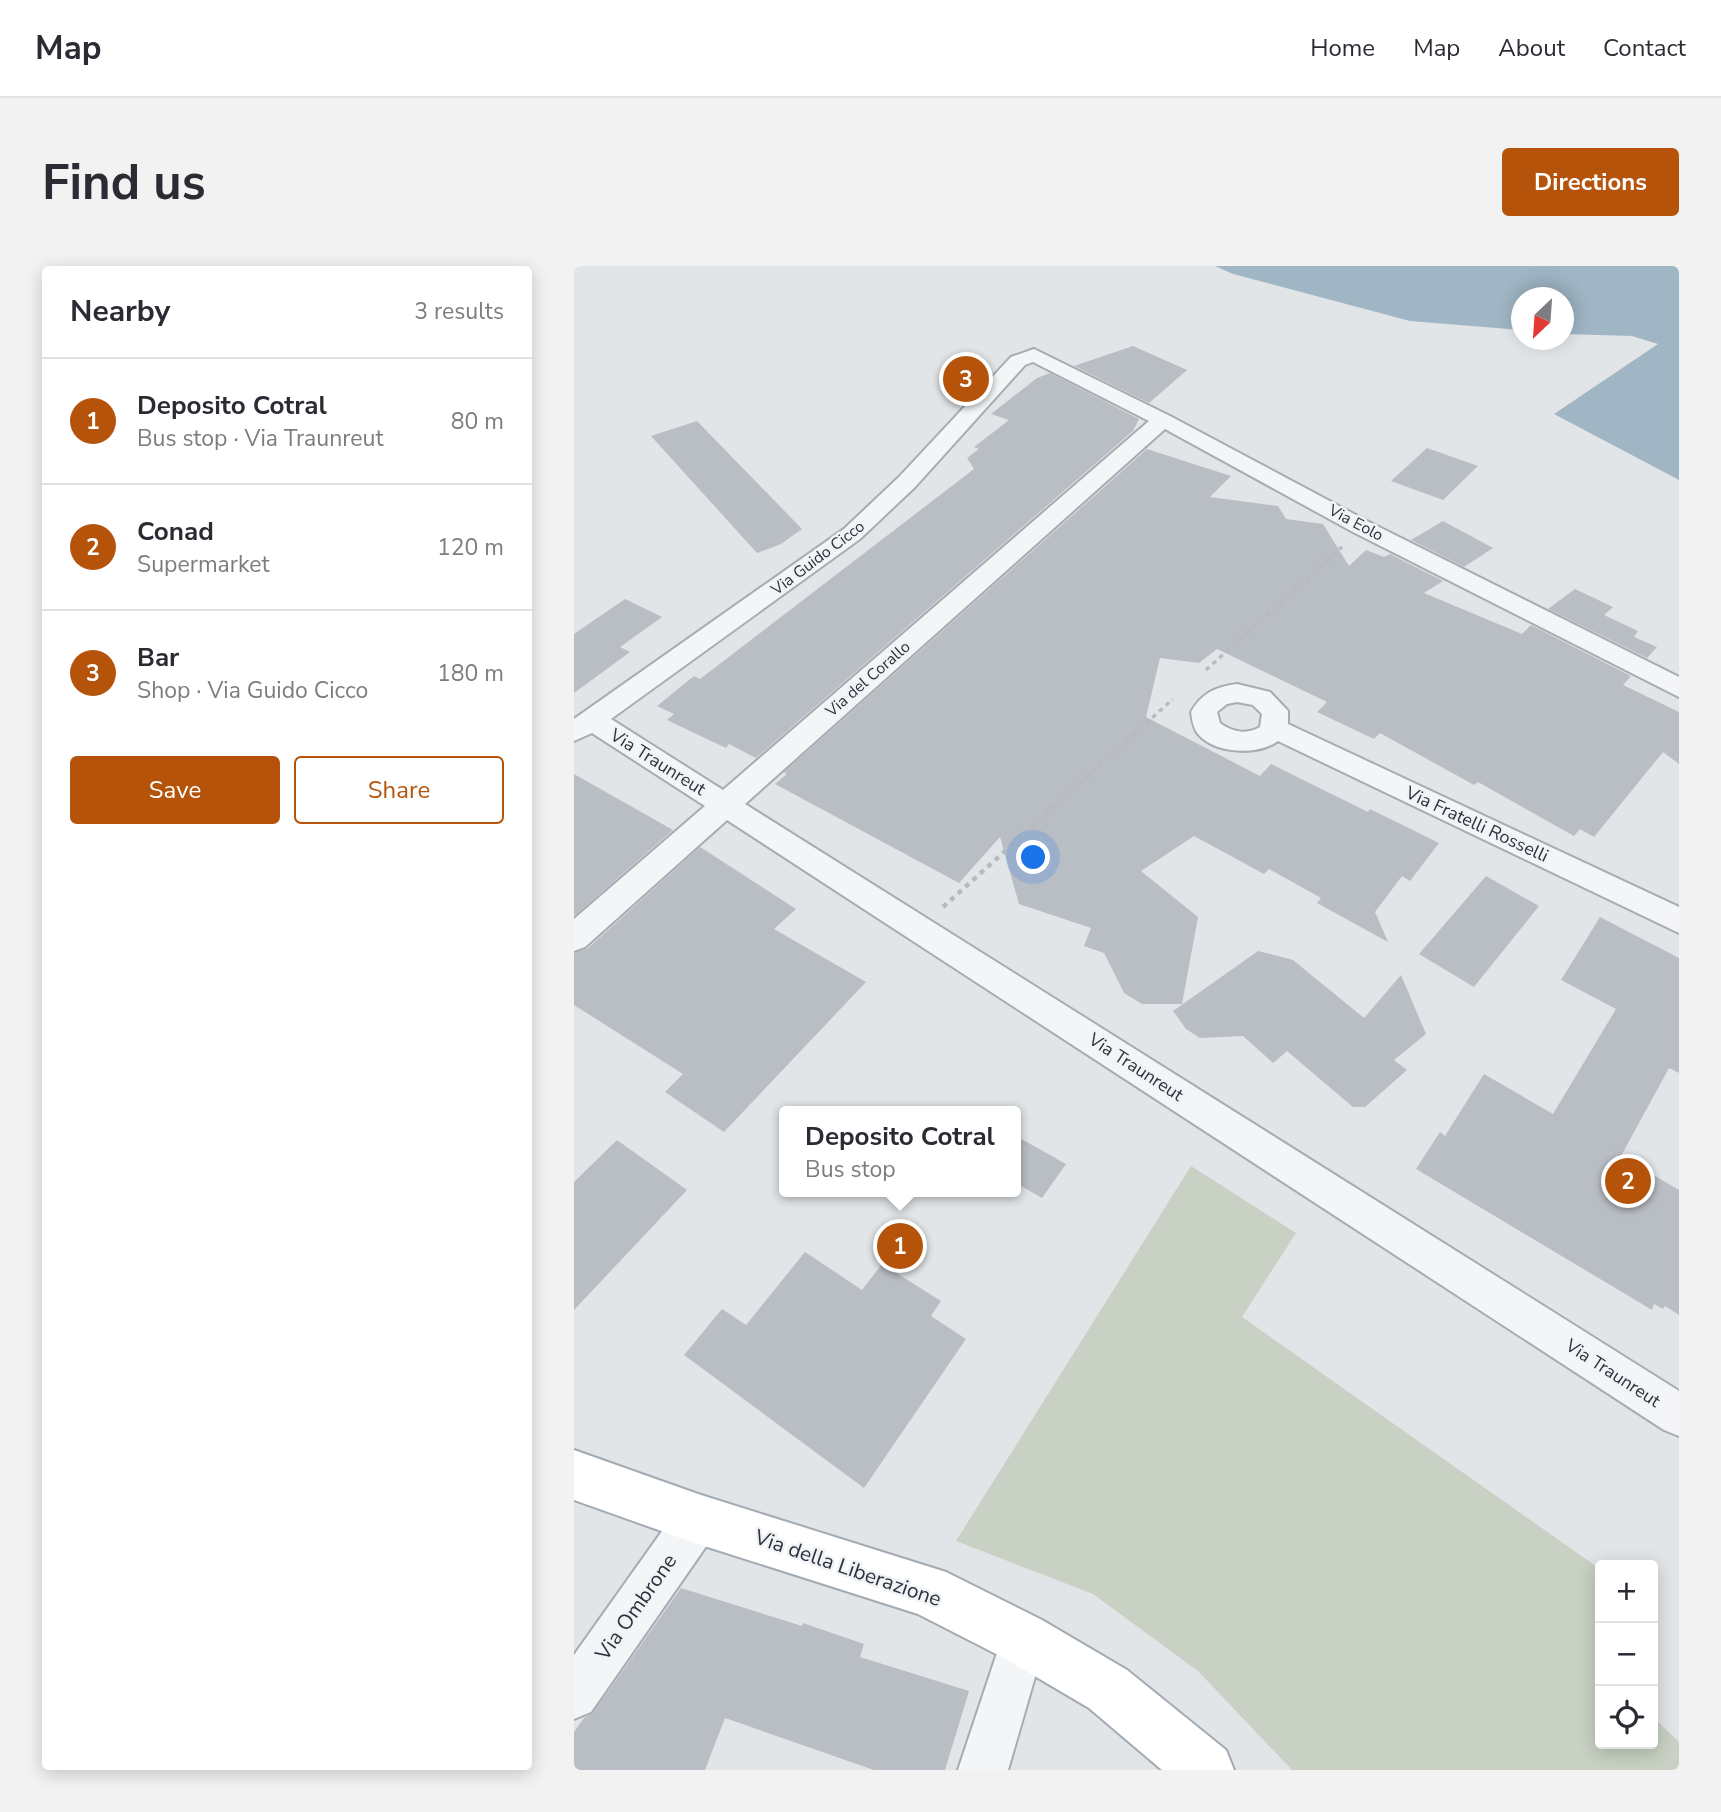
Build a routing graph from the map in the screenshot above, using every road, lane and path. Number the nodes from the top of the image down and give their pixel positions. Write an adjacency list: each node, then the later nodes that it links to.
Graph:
1 (1034, 355): 2 (street, Via Eolo); 7 (street, Via Guido Cicco)
2 (1163, 420): 3 (street, Via Eolo); 9 (street, Via del Corallo)
3 (1361, 527): 4 (path); 5 (street, Via Eolo)
4 (1197, 678)
5 (1679, 688)
6 (1176, 697): 11 (path)
7 (583, 726): 9 (street, Via Traunreut)
8 (1274, 728): 10 (street, Via Fratelli Rosselli)
9 (725, 805): 11 (street, Via Traunreut); 12 (street, Via del Corallo)
10 (1679, 920)
11 (919, 928): 13 (street, Via Traunreut)
12 (574, 938)
13 (1679, 1415)
14 (574, 1475): 15 (main road, Via della Liberazione)
15 (698, 1519): 16 (main road, Via della Liberazione); 17 (street, Via Ombrone)
16 (1023, 1640): 18 (street); 19 (main road, Via della Liberazione)
17 (574, 1695)
18 (982, 1770)
19 (1206, 1770)

